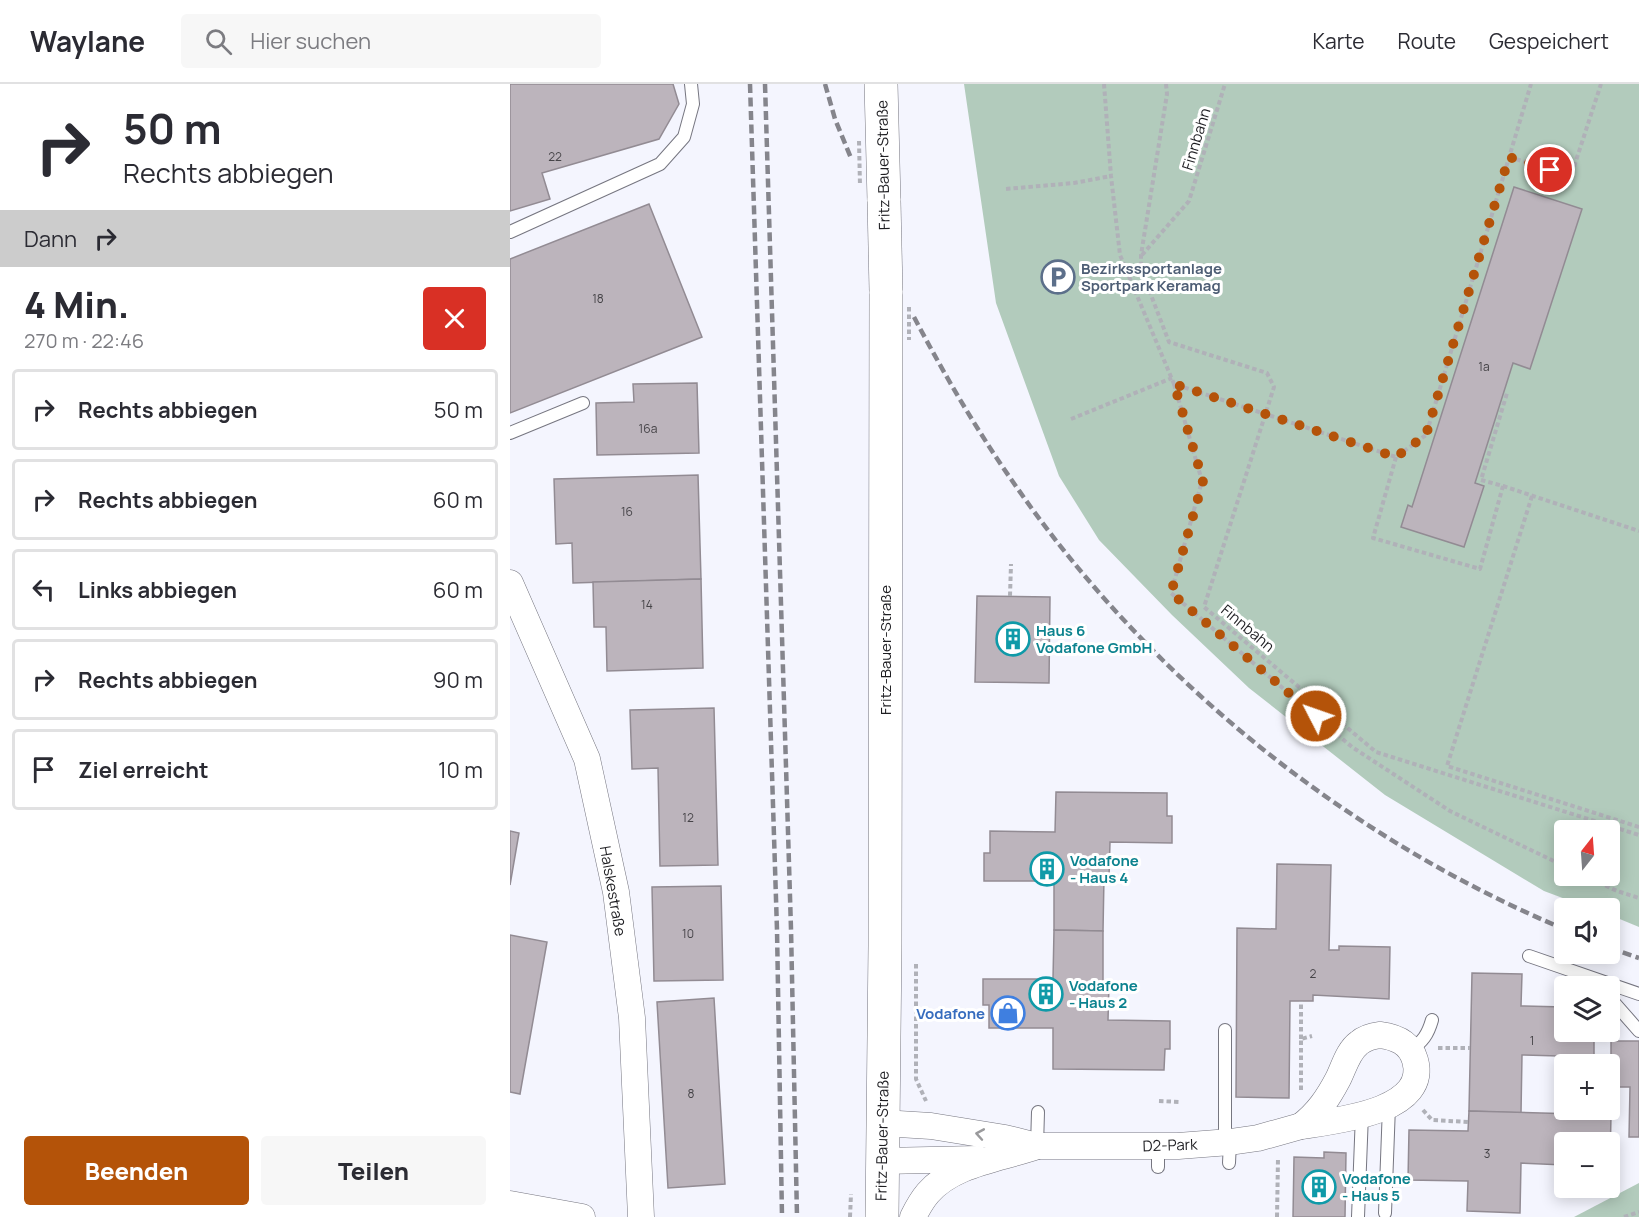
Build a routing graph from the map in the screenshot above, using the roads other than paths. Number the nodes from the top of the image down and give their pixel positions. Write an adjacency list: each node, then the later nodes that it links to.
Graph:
1 (691, 84): 3 (lane)
2 (881, 84): 19 (main road, Fritz-Bauer-Straße, bridge)
3 (510, 232)
4 (584, 403): 5 (lane)
5 (510, 433)
6 (510, 583): 28 (street, Halskestraße)
7 (1529, 956): 8 (lane)
8 (1580, 973): 9 (lane); 10 (lane)
9 (1584, 976)
10 (1637, 995)
11 (1620, 1009): 14 (lane)
12 (1432, 1020): 15 (lane)
13 (1225, 1030): 22 (lane)
14 (1639, 1031)
15 (1410, 1050): 16 (street); 20 (street)
16 (1399, 1100): 18 (street, D2-Park); 26 (lane)
17 (1038, 1112): 21 (lane)
18 (1362, 1114): 20 (street, D2-Park); 31 (lane)
19 (882, 1123): 21 (street, D2-Park, one-way to 19); 24 (main road, Fritz-Bauer-Straße)
20 (1290, 1130): 22 (street, D2-Park)
21 (1037, 1146): 22 (street, D2-Park); 23 (street, D2-Park)
22 (1228, 1149)
23 (995, 1158): 24 (street, D2-Park); 30 (street, D2-Park)
24 (882, 1161): 29 (main road, Fritz-Bauer-Straße)
25 (510, 1204): 27 (street)
26 (1385, 1213)
27 (582, 1217)
28 (641, 1217)
29 (882, 1217)
30 (913, 1217)
31 (1358, 1217)

